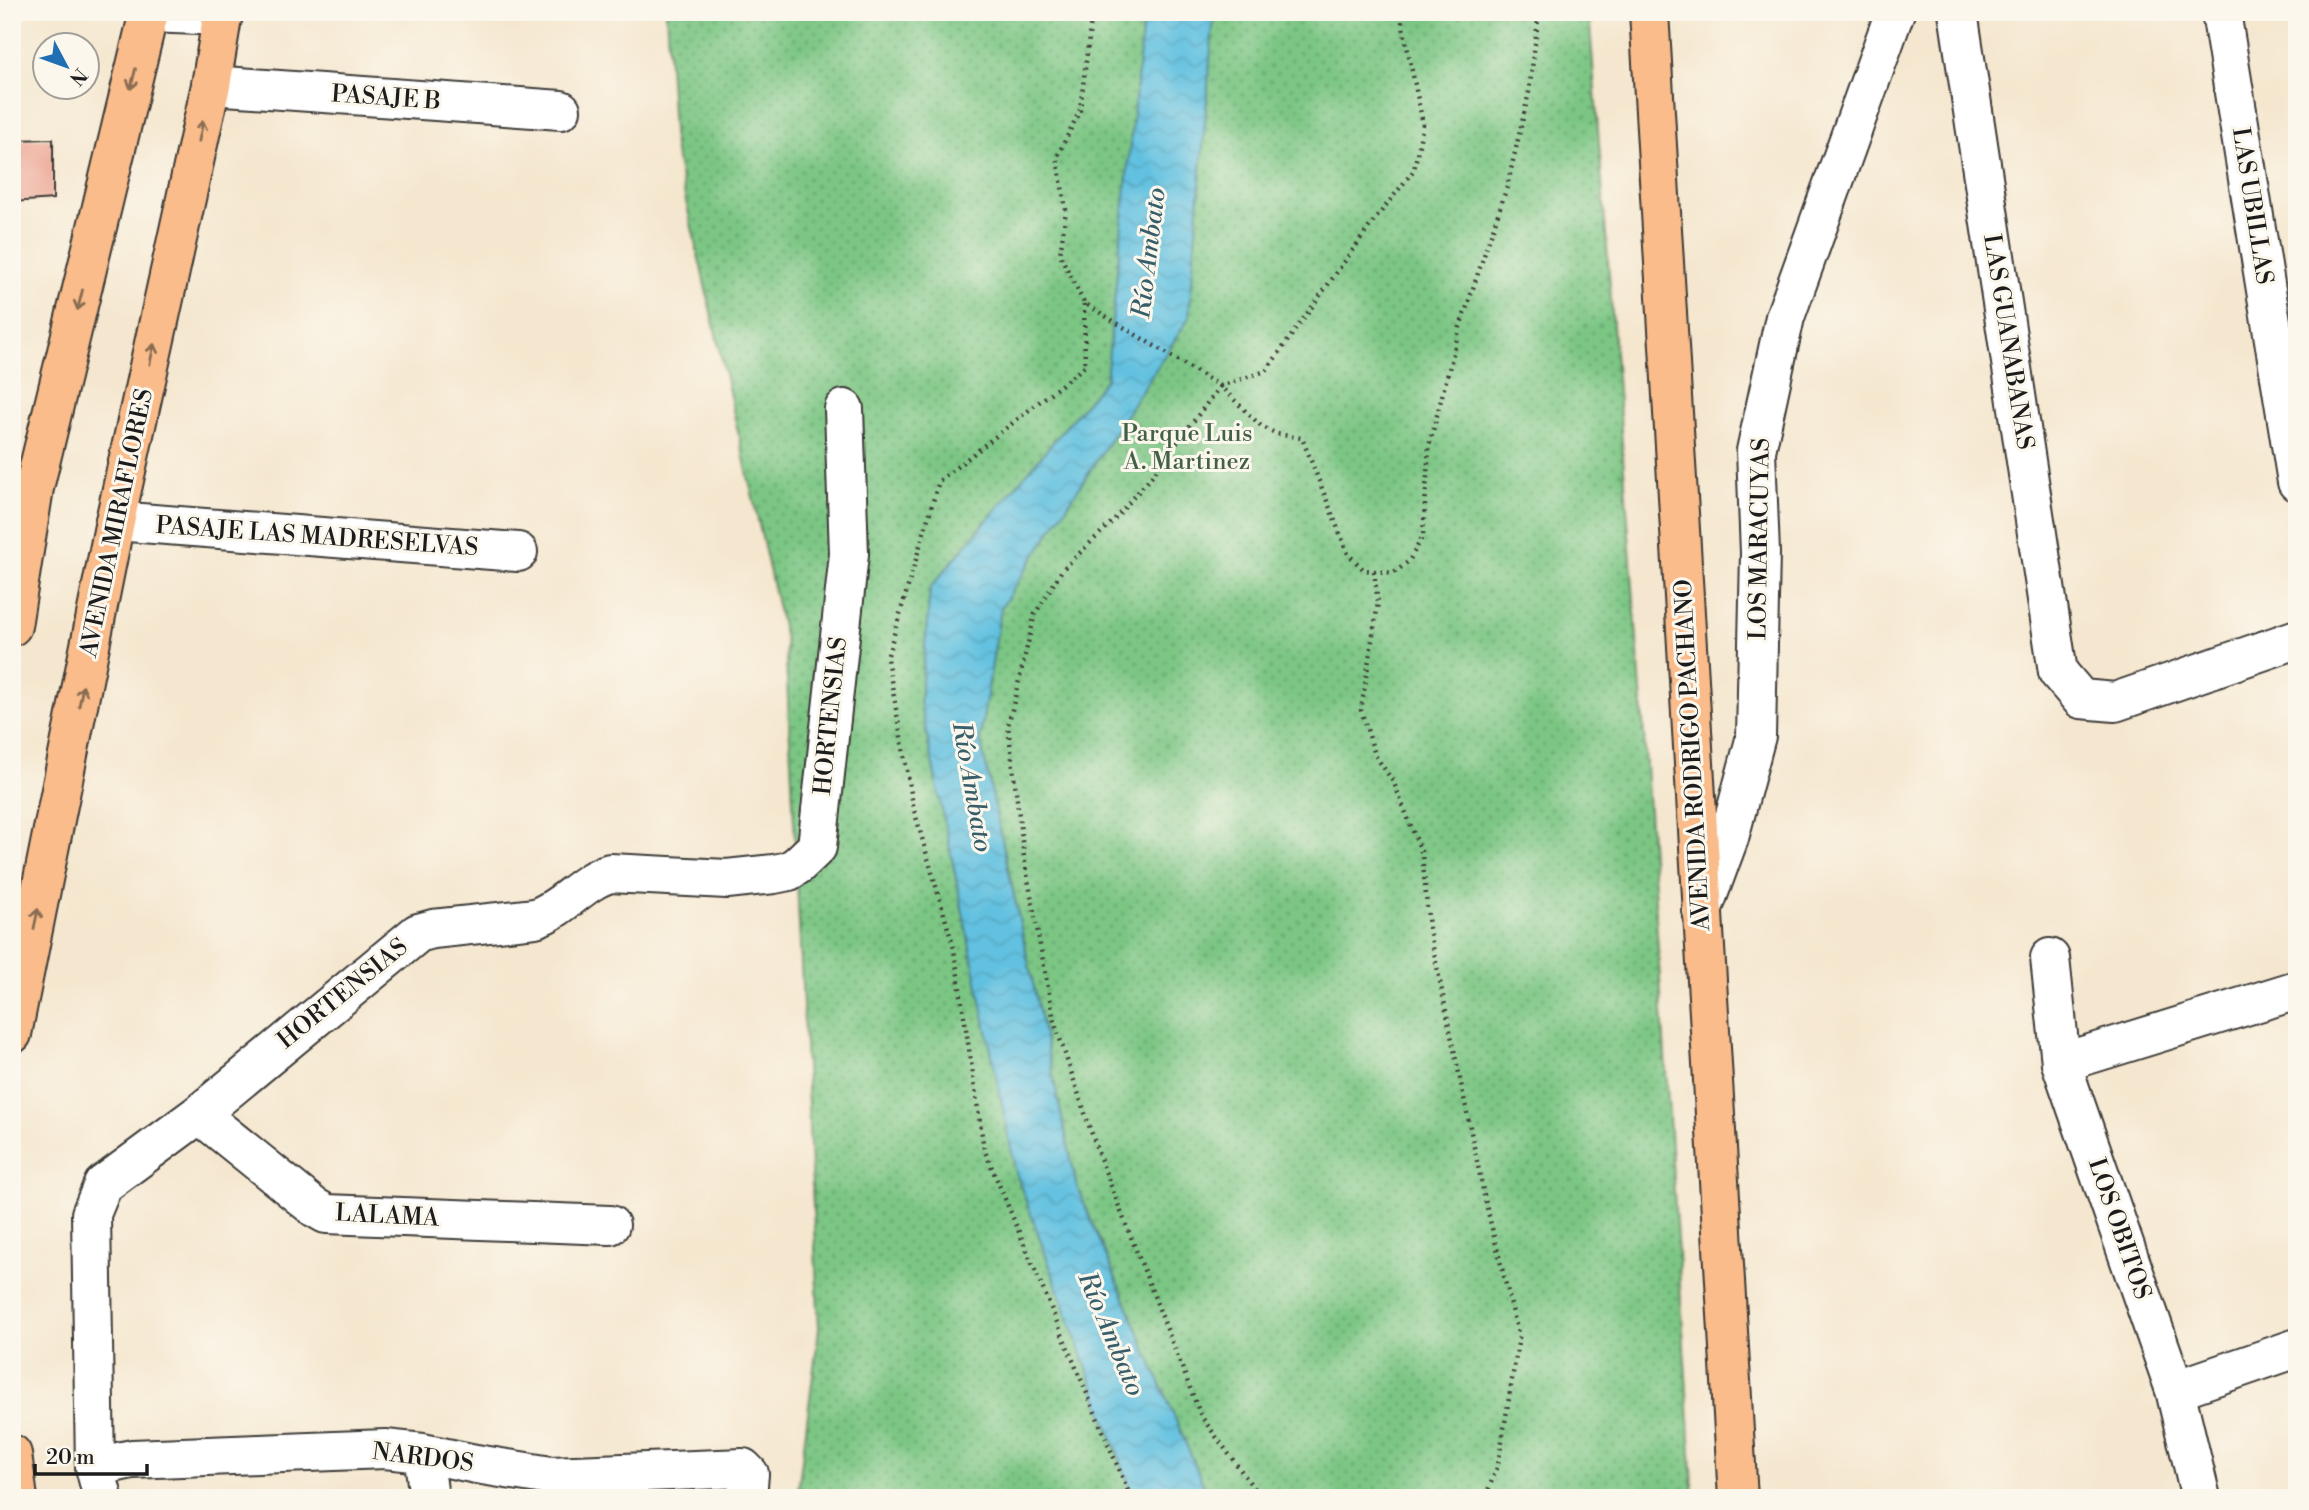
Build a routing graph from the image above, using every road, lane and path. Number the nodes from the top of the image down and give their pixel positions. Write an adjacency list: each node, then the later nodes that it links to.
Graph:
1 (1092, 12): 12 (path)
2 (1400, 12): 13 (path)
3 (1539, 12): 18 (path)
4 (1649, 12): 21 (main road, AVENIDA RODRIGO PACHANO)
5 (1895, 12): 21 (street, LOS MARACUYAS)
6 (1958, 12): 20 (street, LAS GUANABANAS)
7 (2221, 12): 15 (street, LAS UBILLAS)
8 (149, 13): 9 (street); 19 (main road, one-way to 19)
9 (223, 14): 10 (main road, AVENIDA MIRAFLORES)
10 (211, 85): 11 (street, PASAJE B); 16 (main road, AVENIDA MIRAFLORES, one-way to 10)
11 (561, 110)
12 (1084, 303): 13 (path); 36 (path)
13 (1220, 386): 18 (path); 37 (path)
14 (845, 409): 26 (street, HORTENSIAS)
15 (2297, 482)
16 (115, 521): 17 (street, PASAJE LAS MADRESELVAS); 24 (main road, AVENIDA MIRAFLORES, one-way to 16)
17 (518, 552)
18 (1374, 571): 38 (path)
19 (12, 626)
20 (2297, 639)
21 (1702, 911): 39 (main road, AVENIDA RODRIGO PACHANO)
22 (2050, 958): 25 (street, LOS OBITOS)
23 (2297, 990): 25 (street)
24 (12, 1034)
25 (2061, 1063): 29 (street, LOS OBITOS)
26 (199, 1114): 27 (street, LALAMA); 32 (street, HORTENSIAS)
27 (610, 1225)
28 (2297, 1348): 29 (street)
29 (2175, 1390): 40 (street, LOS OBITOS)
30 (423, 1453): 32 (street, NARDOS); 33 (street, NARDOS); 35 (street)
31 (12, 1454): 34 (main road)
32 (99, 1483)
33 (748, 1486)
34 (18, 1498)
35 (429, 1498)
36 (1131, 1498)
37 (1261, 1498)
38 (1485, 1498)
39 (1738, 1498)
40 (2201, 1498)

